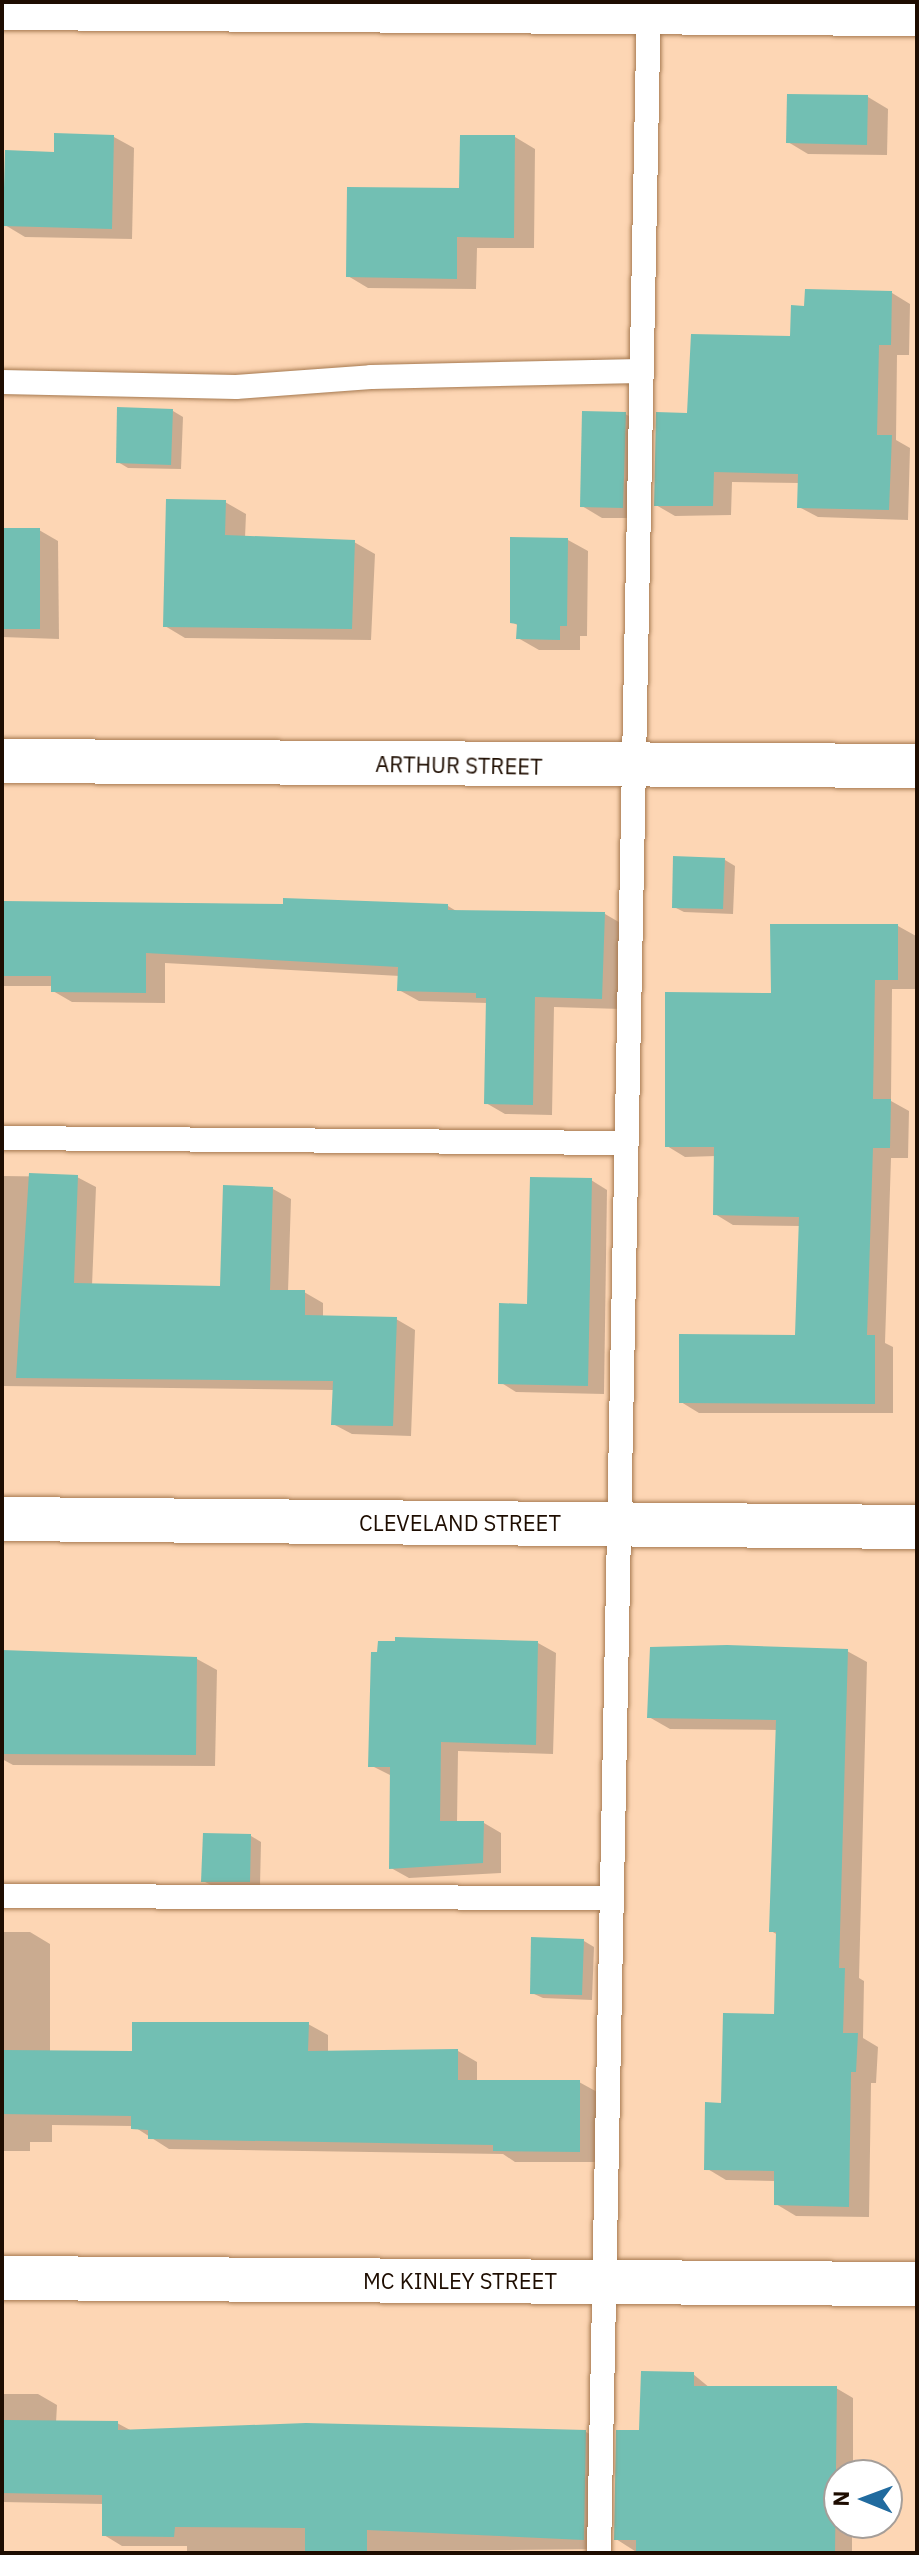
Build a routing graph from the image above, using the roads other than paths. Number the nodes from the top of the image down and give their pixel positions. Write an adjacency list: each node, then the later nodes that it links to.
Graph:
1 (648, 7): 2 (street); 3 (street); 4 (lane)
2 (2, 8)
3 (917, 14)
4 (640, 371): 5 (lane); 8 (lane)
5 (2, 382)
6 (2, 761): 8 (street, ARTHUR STREET)
7 (917, 766): 8 (street, ARTHUR STREET)
8 (633, 767): 10 (lane)
9 (2, 1138): 10 (lane)
10 (626, 1143): 12 (lane)
11 (2, 1519): 12 (street, CLEVELAND STREET)
12 (618, 1524): 13 (street, CLEVELAND STREET); 15 (lane)
13 (917, 1527)
14 (2, 1896): 15 (lane)
15 (612, 1898): 17 (lane)
16 (2, 2278): 17 (street, MC KINLEY STREET)
17 (604, 2282): 18 (street, MC KINLEY STREET); 19 (lane)
18 (917, 2284)
19 (599, 2553)

